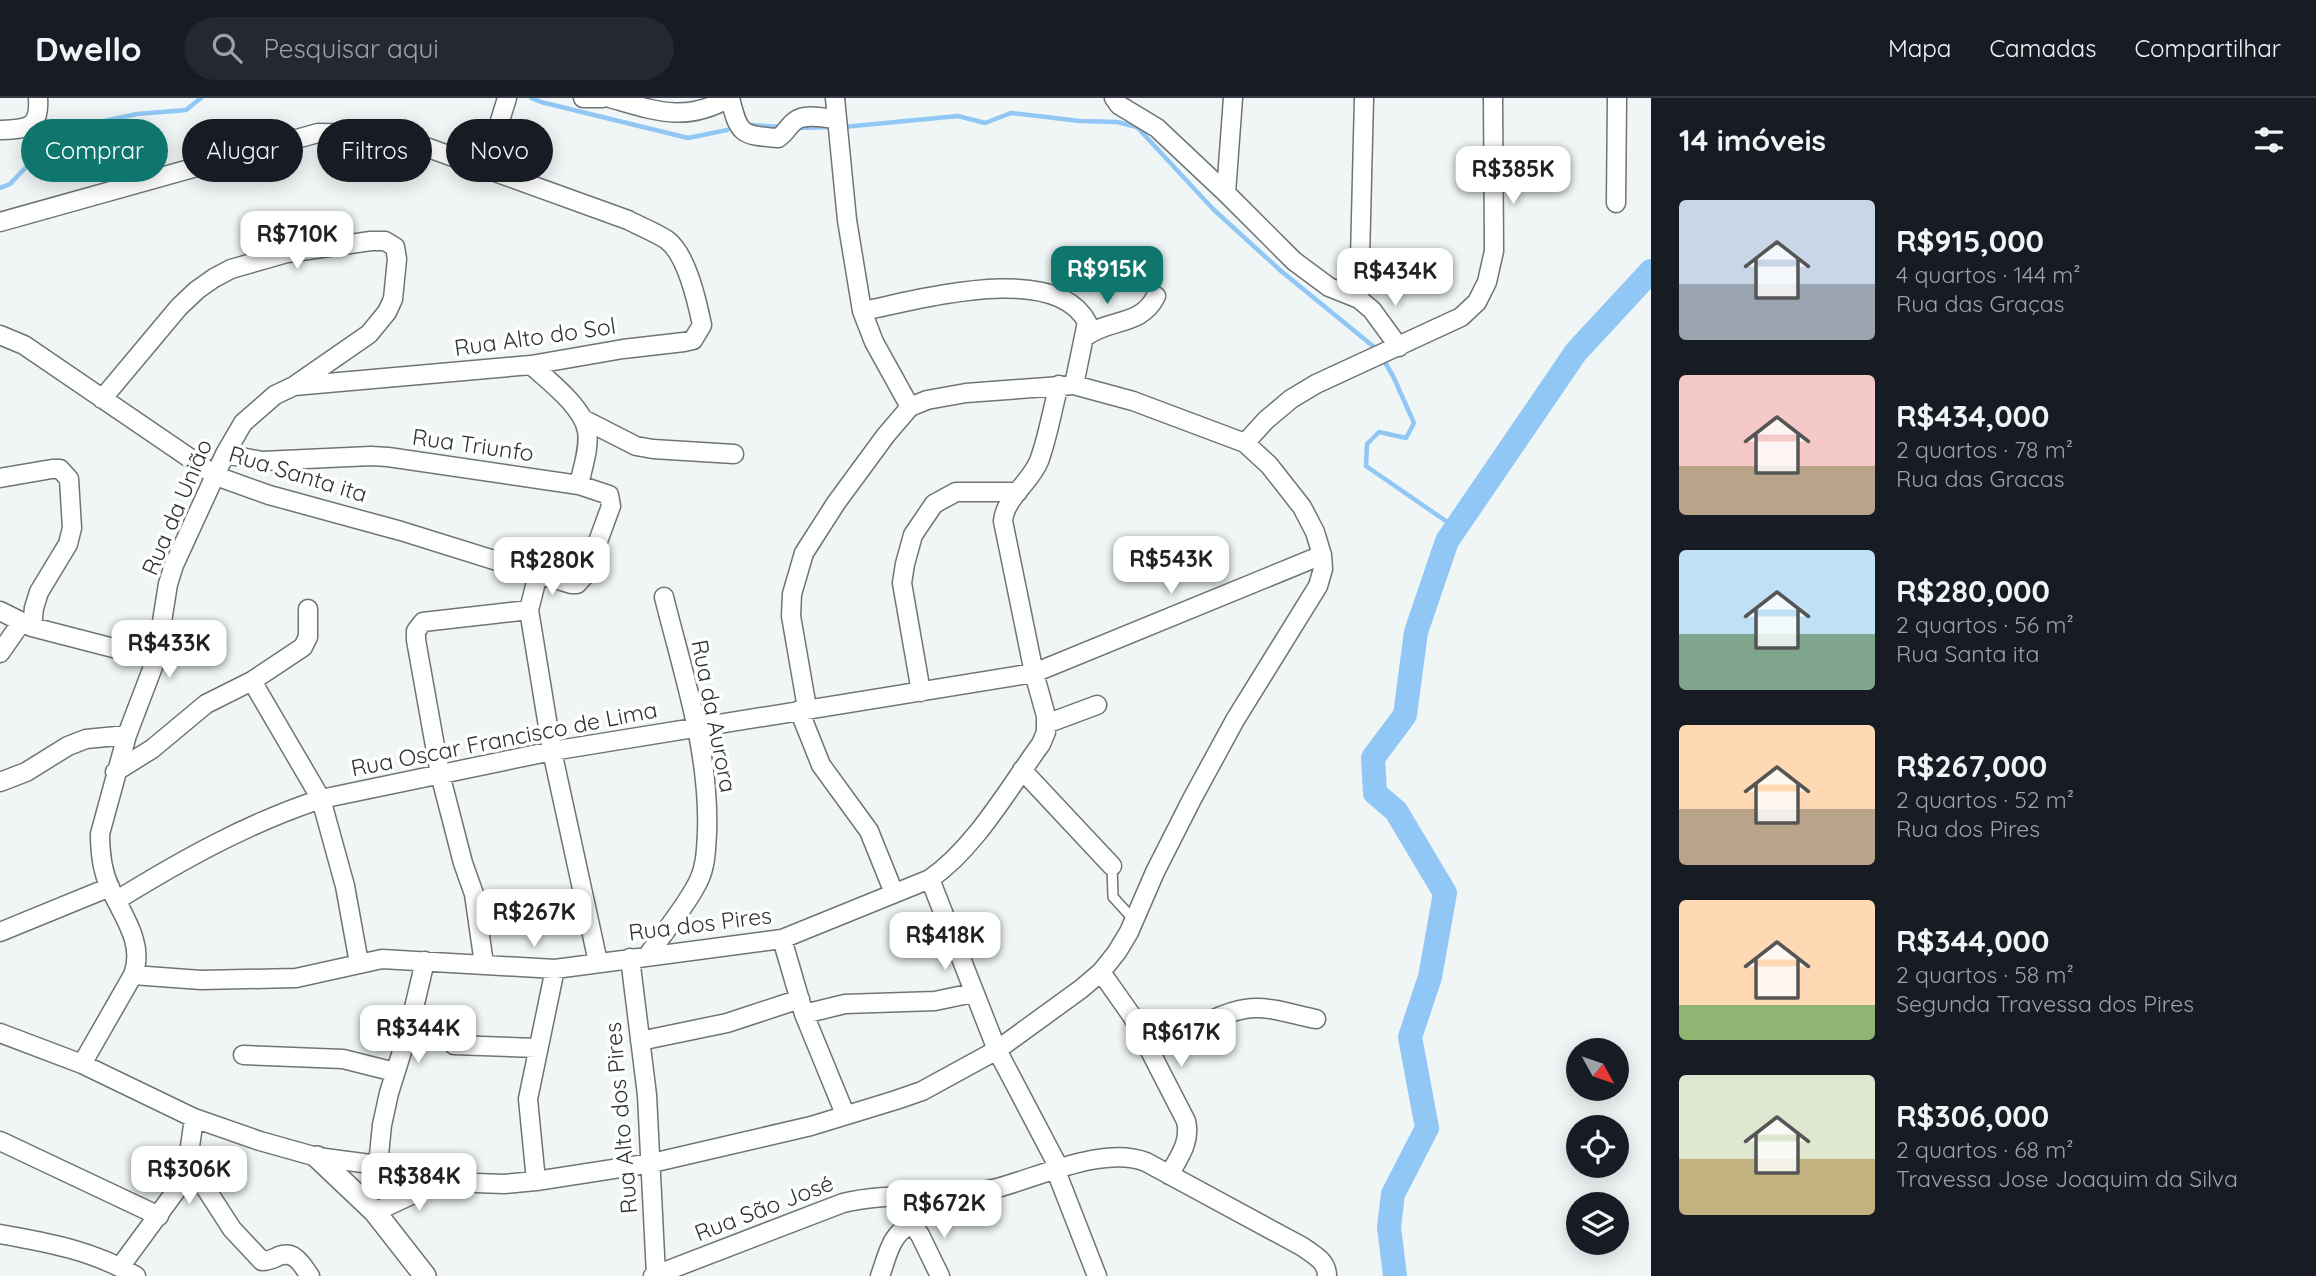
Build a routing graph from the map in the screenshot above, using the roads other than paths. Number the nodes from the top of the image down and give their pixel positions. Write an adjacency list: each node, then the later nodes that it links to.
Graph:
1 (507, 98): 13 (street)
2 (583, 98): 3 (street)
3 (603, 98)
4 (610, 98): 5 (street)
5 (730, 98): 14 (street)
6 (835, 98): 14 (street)
7 (1233, 98): 16 (street)
8 (1364, 98): 20 (street)
9 (1493, 98): 24 (street)
10 (1617, 98): 17 (street)
11 (1114, 99): 16 (street)
12 (39, 105): 15 (street)
13 (501, 119)
14 (837, 126): 21 (street)
15 (0, 130)
16 (1226, 193): 20 (street)
17 (1616, 203)
18 (0, 222): 25 (street, Rua Alto do Sol)
19 (1156, 296): 23 (street)
20 (1359, 299): 24 (street)
21 (862, 311): 23 (street); 29 (street)
22 (0, 335): 28 (street, Rua Santa ita)
23 (1085, 337): 26 (street)
24 (1394, 349): 31 (street)
25 (531, 365): 27 (street, Rua Alto do Sol); 30 (street)
26 (1067, 385): 29 (street); 31 (street); 37 (street)
27 (294, 386): 28 (street, Rua da União); 32 (street, Rua da União)
28 (102, 399): 34 (street, Rua Santa ita)
29 (910, 407): 52 (street)
30 (583, 419): 33 (street); 36 (street)
31 (1245, 443): 38 (street)
32 (225, 454): 34 (street, Rua da União); 36 (street, Rua Triunfo)
33 (734, 454)
34 (216, 476): 39 (street, Rua Santa ita); 47 (street, Rua da União)
35 (0, 478): 45 (street)
36 (579, 485): 40 (street, Rua Triunfo)
37 (1018, 492): 48 (street); 50 (street)
38 (1322, 555): 48 (street, Rua Oscar Francisco de Lima); 66 (street)
39 (538, 574): 40 (street, Rua Santa ita); 43 (street)
40 (571, 584)
41 (664, 597): 54 (street, Rua da Aurora)
42 (308, 609): 49 (street)
43 (529, 610): 56 (street); 59 (street)
44 (0, 611): 45 (street)
45 (26, 625): 46 (street); 47 (street)
46 (0, 653)
47 (156, 659): 55 (street, Rua da União)
48 (1034, 673): 50 (street, Rua Oscar Francisco de Lima); 53 (street)
49 (252, 681): 58 (street); 61 (street)
50 (921, 692): 52 (street, Rua Oscar Francisco de Lima)
51 (1097, 705): 53 (street)
52 (803, 709): 54 (street, Rua Oscar Francisco de Lima); 65 (street)
53 (1046, 723): 57 (street, Rua dos Pires)
54 (696, 728): 56 (street, Rua Oscar Francisco de Lima); 69 (street, Rua da Aurora)
55 (127, 735): 58 (street, Rua da União); 60 (street)
56 (552, 751): 59 (street, Rua Oscar Francisco de Lima); 71 (street)
57 (1022, 770): 62 (street); 63 (street, Rua dos Pires)
58 (115, 772): 64 (street, Rua da União)
59 (440, 774): 61 (street, Rua Oscar Francisco de Lima); 73 (street)
60 (0, 782)
61 (321, 799): 64 (street, Rua Oscar Francisco de Lima); 72 (street)
62 (1112, 866): 66 (lane)
63 (930, 879): 65 (street, Rua dos Pires); 77 (street)
64 (113, 893): 67 (street, Rua Oscar Francisco de Lima); 76 (street, Rua da União)
65 (894, 893): 68 (street, Rua dos Pires)
66 (1134, 920): 75 (street)
67 (0, 932)
68 (782, 939): 69 (street, Rua dos Pires); 78 (street)
69 (639, 956): 71 (street, Rua dos Pires); 81 (street, Rua Alto dos Pires)
70 (425, 961): 72 (street, Rua dos Pires); 73 (street, Rua dos Pires); 88 (street)
71 (598, 962): 74 (street, Rua dos Pires)
72 (359, 963): 76 (street, Rua dos Pires)
73 (484, 964): 74 (street, Rua dos Pires)
74 (555, 969): 83 (street)
75 (1101, 972): 84 (street); 85 (street)
76 (133, 975): 87 (street, Rua da União)
77 (973, 993): 78 (street); 84 (street)
78 (802, 1007): 81 (street); 89 (street)
79 (1316, 1019): 85 (street)
80 (0, 1033): 87 (street)
81 (640, 1041): 94 (street, Rua Alto dos Pires)
82 (454, 1045): 83 (street)
83 (537, 1048): 99 (street)
84 (997, 1050): 89 (street); 96 (street)
85 (1150, 1051): 97 (street)
86 (243, 1055): 88 (street)
87 (82, 1065): 90 (street)
88 (395, 1072): 95 (street)
89 (845, 1114): 94 (street)
90 (194, 1118): 92 (street); 93 (street)
91 (0, 1141): 102 (street)
92 (317, 1157): 95 (street); 101 (street)
93 (188, 1161): 102 (street); 107 (street)
94 (652, 1163): 99 (street); 106 (street, Rua Alto dos Pires)
95 (378, 1165): 98 (street)
96 (1059, 1168): 97 (street, Rua São José); 100 (street, Rua São José); 111 (street)
97 (1169, 1175): 112 (street, Rua São José)
98 (444, 1178): 99 (street); 101 (street)
99 (536, 1181)
100 (910, 1196): 103 (street); 106 (street, Rua São José)
101 (374, 1212): 108 (street)
102 (159, 1216): 105 (street)
103 (912, 1224): 109 (street); 110 (street)
104 (0, 1234): 105 (street)
105 (128, 1271)
106 (655, 1275)
107 (310, 1276)
108 (425, 1276)
109 (880, 1276)
110 (940, 1276)
111 (1097, 1276)
112 (1326, 1276)

